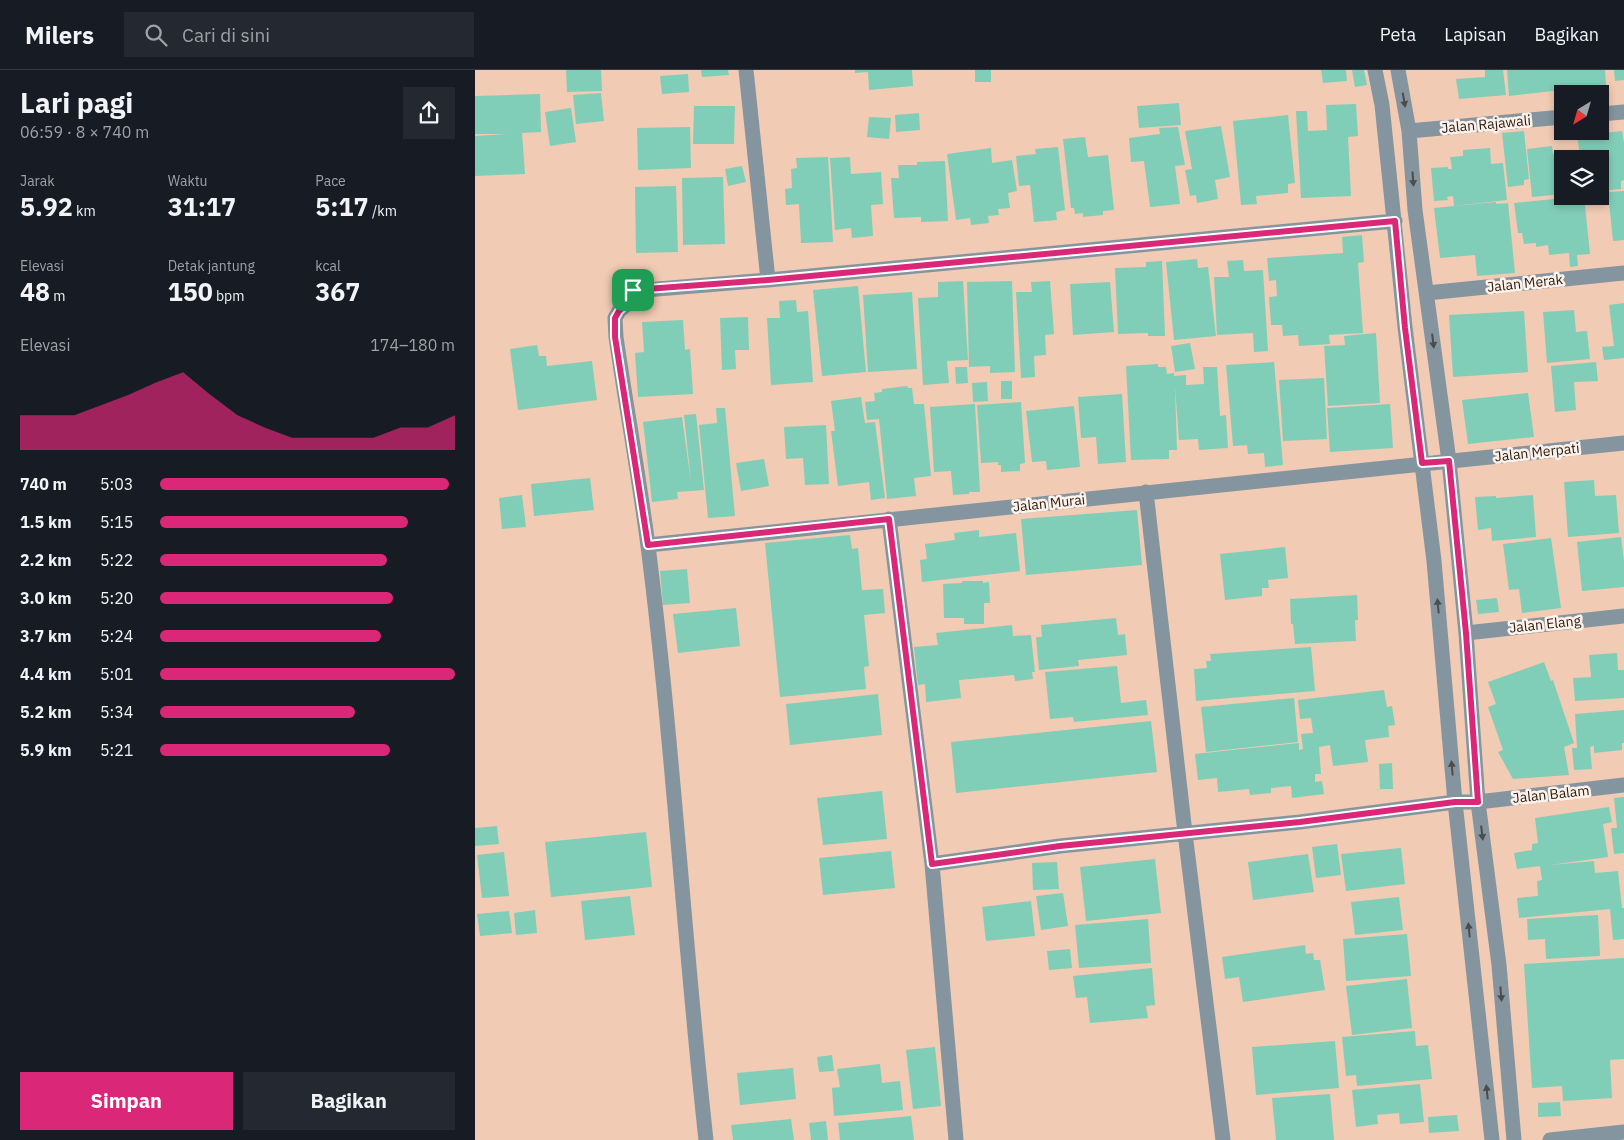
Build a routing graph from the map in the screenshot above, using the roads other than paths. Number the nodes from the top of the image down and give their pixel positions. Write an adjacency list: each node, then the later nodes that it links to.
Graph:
1 (746, 70): 10 (street)
2 (1375, 70): 8 (street)
3 (1398, 70): 7 (street, one-way to 7)
4 (1624, 112): 5 (street)
5 (1609, 113)
6 (1554, 118): 7 (street, Jalan Rajawali)
7 (1409, 131): 11 (street, one-way to 11)
8 (1395, 221): 10 (street); 14 (street)
9 (1624, 273): 11 (street, Jalan Merak)
10 (768, 280): 17 (street)
11 (1427, 293): 13 (street, one-way to 13)
12 (1624, 443): 13 (street, Jalan Merpati)
13 (1449, 461): 14 (street, Jalan Murai); 19 (street)
14 (1422, 463): 15 (street, Jalan Murai); 21 (street, one-way to 14)
15 (1146, 492): 16 (street, Jalan Murai); 23 (street)
16 (889, 519): 17 (street, Jalan Murai); 24 (street)
17 (648, 545): 26 (street)
18 (1624, 616): 19 (street, Jalan Elang)
19 (1466, 633): 22 (street)
20 (1624, 785): 22 (street, Jalan Balam)
21 (1455, 802): 22 (street, Jalan Balam); 23 (street, Jalan Balam); 29 (street, one-way to 21)
22 (1478, 802): 30 (street, one-way to 30)
23 (1185, 833): 24 (street, Jalan Balam); 28 (street)
24 (932, 864): 27 (street)
25 (1624, 1132): 31 (street)
26 (706, 1140)
27 (956, 1140)
28 (1223, 1140)
29 (1492, 1140)
30 (1515, 1140)
31 (1550, 1140)

